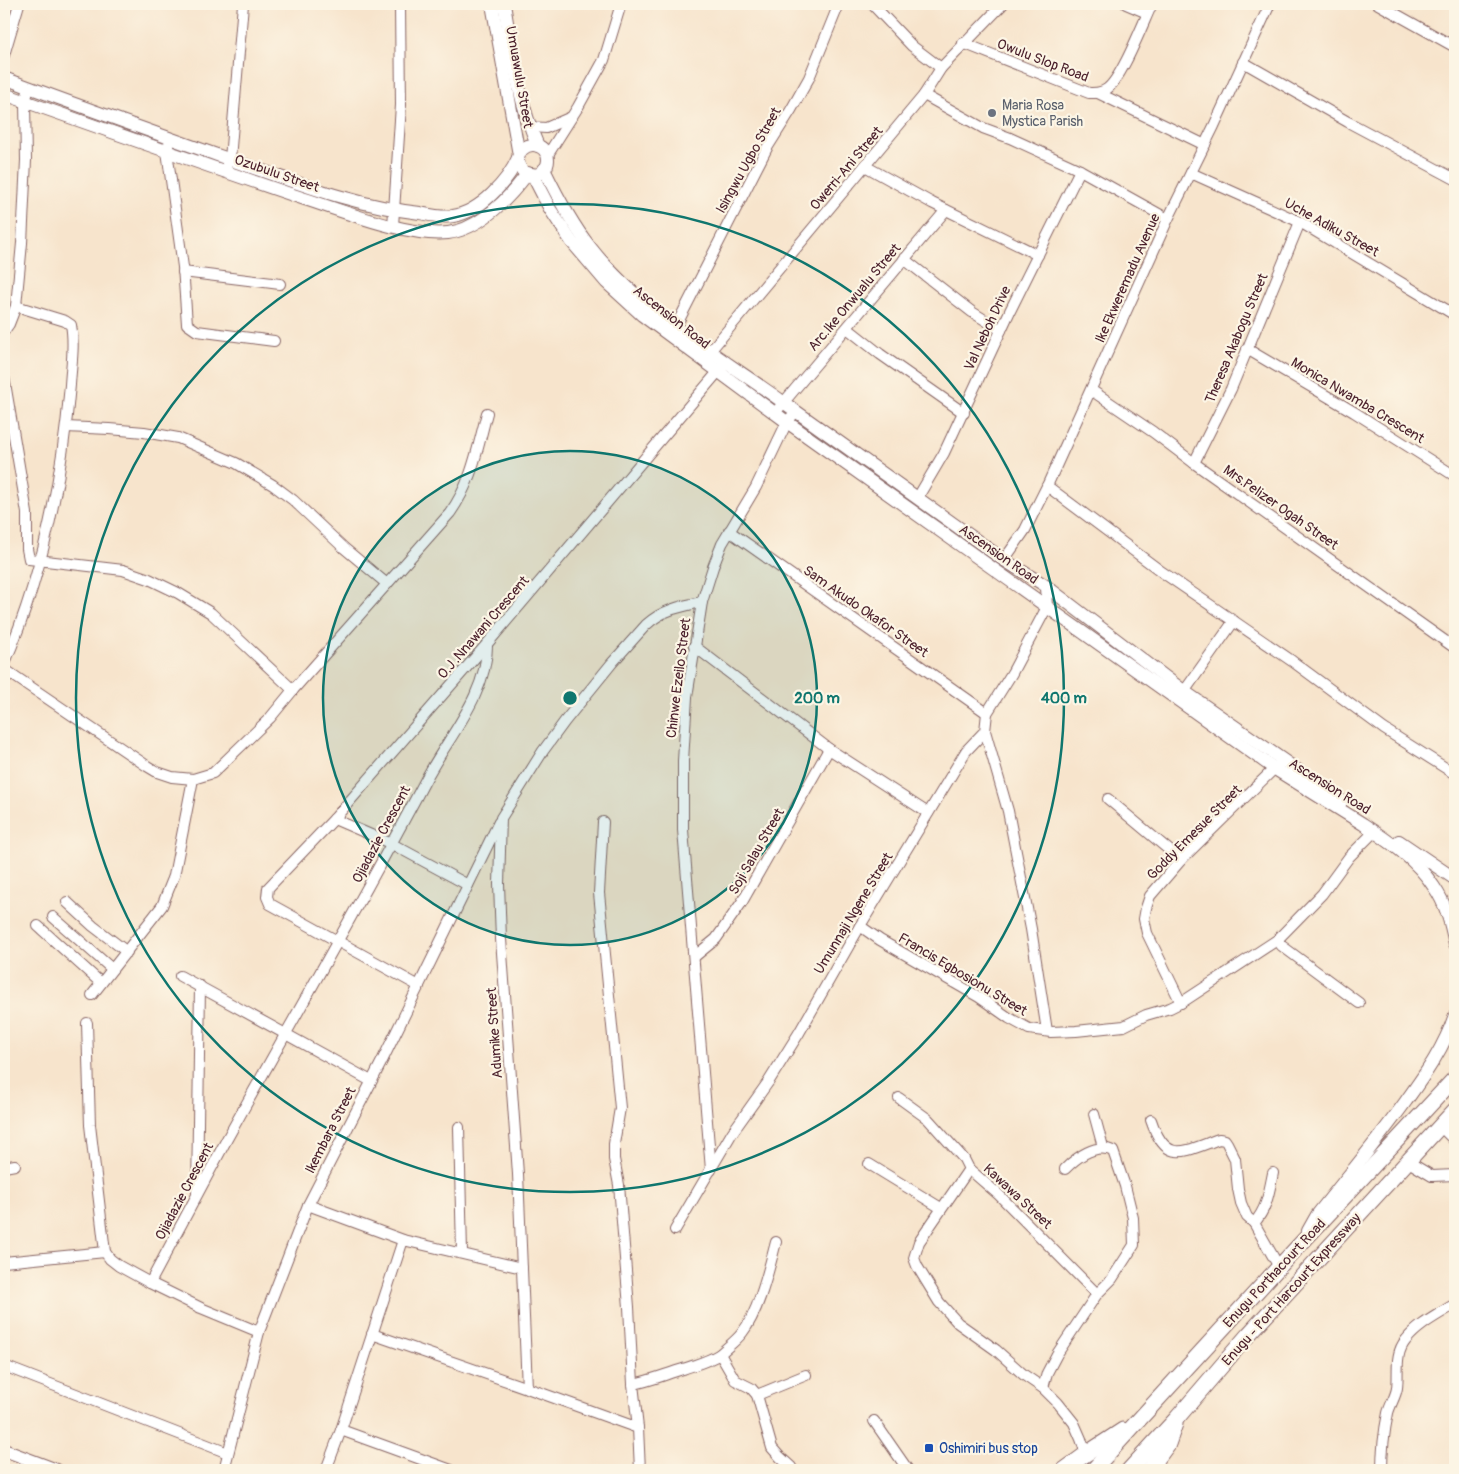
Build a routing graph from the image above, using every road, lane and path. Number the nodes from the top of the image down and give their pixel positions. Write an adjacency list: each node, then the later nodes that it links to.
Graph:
1 (18, 4): 16 (street)
2 (243, 4): 31 (street)
3 (400, 4): 40 (street)
4 (492, 4): 30 (main road, Umuawulu Street)
5 (504, 4): 26 (main road, Umuawulu Street)
6 (621, 4): 25 (street)
7 (839, 4): 50 (street, Isingwu Ugbo Street)
8 (872, 4): 18 (street)
9 (1003, 4): 14 (street, Owerri-Ani Street)
10 (1126, 4): 13 (street)
11 (1270, 4): 17 (street, Ike Ekweremadu Avenue)
12 (1378, 4): 15 (street)
13 (1150, 9): 21 (street, Owulu Slop Road)
14 (963, 44): 18 (street, Owerri-Ani Street); 21 (street, Owulu Slop Road)
15 (1455, 47)
16 (4, 55)
17 (1243, 62): 28 (street, Ike Ekweremadu Avenue); 38 (street)
18 (941, 68): 23 (street, Owerri-Ani Street)
19 (4, 78): 20 (main road, Ozubulu Street)
20 (29, 88): 24 (street); 27 (main road, Ozubulu Street)
21 (1098, 93): 28 (street)
22 (4, 94): 24 (main road, Ozubulu Street)
23 (924, 95): 33 (street, Owerri-Ani Street); 34 (street)
24 (25, 102): 27 (main road, Ozubulu Street); 48 (street)
25 (570, 118): 26 (street); 32 (street)
26 (530, 127): 29 (main road, Umuawulu Street)
27 (168, 145): 31 (main road, Ozubulu Street); 35 (main road, Ozubulu Street); 46 (street)
28 (1205, 145): 36 (street, Ike Ekweremadu Avenue)
29 (538, 146): 30 (main road); 32 (main road)
30 (518, 156): 37 (main road); 40 (main road, Ozubulu Street)
31 (230, 159): 35 (street); 40 (main road, Ozubulu Street)
32 (546, 163): 37 (main road); 50 (main road, Ascension Road)
33 (865, 166): 39 (street); 56 (street, Owerri-Ani Street)
34 (1080, 170): 41 (street); 44 (street, Val Neboh Drive)
35 (223, 171): 43 (main road, Ozubulu Street)
36 (1191, 173): 41 (street, Ike Ekweremadu Avenue); 42 (street, Uche Adiku Street)
37 (530, 174): 43 (main road, Ozubulu Street); 56 (main road, Ascension Road)
38 (1455, 179)
39 (946, 210): 44 (street); 45 (street, Arc.Ike Onwualu Street)
40 (395, 211): 43 (street)
41 (1168, 219): 59 (street, Ike Ekweremadu Avenue)
42 (1300, 222): 49 (street, Uche Adiku Street); 55 (street, Theresa Akabogu Street)
43 (393, 226)
44 (1038, 255): 52 (street, Val Neboh Drive)
45 (904, 259): 51 (street, Arc.Ike Onwualu Street); 52 (street)
46 (184, 272): 47 (street); 54 (street)
47 (280, 284)
48 (16, 306): 53 (street); 66 (street)
49 (1455, 315)
50 (676, 326): 56 (main road, Ascension Road)
51 (847, 328): 61 (street, Arc.Ike Onwualu Street); 64 (street)
52 (1001, 330): 64 (street, Val Neboh Drive)
53 (4, 331)
54 (274, 341)
55 (1247, 349): 67 (street, Theresa Akabogu Street); 68 (street, Monica Nwamba Crescent)
56 (707, 356): 57 (main road, Ascension Road)
57 (723, 367): 61 (main road, Ascension Road); 81 (street, O.J .Nnawani Crescent)
58 (4, 377): 60 (street)
59 (1091, 390): 67 (street, Mrs.Pelizer Ogah Street); 69 (street, Ike Ekweremadu Avenue)
60 (6, 405): 71 (street)
61 (779, 407): 62 (main road, Ascension Road); 65 (main road, Ascension Road)
62 (795, 411): 65 (street, Chinwe Ezeilo Street); 70 (main road, Ascension Road)
63 (487, 413): 76 (street)
64 (964, 413): 70 (street, Val Neboh Drive)
65 (787, 422): 73 (street, Chinwe Ezeilo Street); 79 (main road, Ascension Road)
66 (66, 427): 72 (street); 76 (street)
67 (1194, 463): 83 (street, Mrs.Pelizer Ogah Street)
68 (1455, 476)
69 (1047, 486): 75 (street, Ike Ekweremadu Avenue); 80 (street)
70 (918, 497): 75 (main road, Ascension Road)
71 (27, 530): 72 (street); 74 (street)
72 (48, 531): 74 (street)
73 (729, 531): 78 (street, Chinwe Ezeilo Street); 88 (street, Sam Akudo Okafor Street)
74 (39, 560): 84 (street); 86 (street)
75 (1004, 560): 77 (main road, Ascension Road)
76 (387, 584): 86 (street)
77 (1046, 586): 79 (street); 87 (main road, Ascension Road)
78 (702, 602): 82 (street, Chinwe Ezeilo Street); 96 (street, Adumike Street)
79 (1047, 607): 87 (main road, Ascension Road); 88 (street)
80 (1234, 621): 87 (street); 92 (street)
81 (487, 644): 97 (street, O.J .Nnawani Crescent); 100 (street, Ojiadazie Crescent)
82 (694, 646): 90 (street); 112 (street, Chinwe Ezeilo Street)
83 (1455, 648)
84 (4, 665)
85 (4, 669): 93 (street)
86 (292, 690): 93 (street)
87 (1182, 695): 91 (main road, Ascension Road)
88 (987, 713): 89 (street)
89 (985, 731): 95 (street, Umunnaji Ngene Street); 123 (street)
90 (829, 749): 95 (street); 112 (street, Soji Salau Street)
91 (1279, 765): 99 (main road, Ascension Road); 101 (street, Goddy Emesue Street); 102 (main road, Ascension Road)
92 (1455, 774)
93 (193, 779): 111 (street)
94 (1108, 799): 101 (street)
95 (928, 813): 107 (street, Umunnaji Ngene Street)
96 (501, 818): 103 (street, Ikembara Street); 156 (street, Adumike Street)
97 (334, 819): 100 (street); 108 (street, O.J .Nnawani Crescent)
98 (603, 822): 165 (street)
99 (1374, 832): 109 (street, Francis Egbosionu Street); 110 (main road, Ascension Road)
100 (392, 844): 103 (street); 108 (street, Ojiadazie Crescent)
101 (1181, 860): 119 (street, Goddy Emesue Street)
102 (1455, 878)
103 (468, 885): 117 (street, Ikembara Street)
104 (67, 902): 111 (street)
105 (53, 918): 113 (street)
106 (38, 926): 115 (street)
107 (860, 926): 123 (street, Francis Egbosionu Street); 141 (street, Umunnaji Ngene Street)
108 (338, 940): 117 (street); 124 (street, Ojiadazie Crescent)
109 (1277, 940): 119 (street, Francis Egbosionu Street); 120 (street)
110 (1455, 944)
111 (127, 952): 113 (street)
112 (694, 957): 141 (street, Chinwe Ezeilo Street)
113 (112, 969): 115 (street)
114 (180, 976): 116 (street)
115 (101, 983): 118 (street)
116 (200, 986): 124 (street); 144 (street)
117 (418, 986): 126 (street, Ikembara Street)
118 (92, 995)
119 (1181, 1003): 123 (street, Francis Egbosionu Street)
120 (1359, 1003)
121 (1455, 1015): 151 (main road)
122 (87, 1023): 152 (street)
123 (1047, 1031)
124 (286, 1034): 126 (street); 144 (street, Ojiadazie Crescent)
125 (1455, 1078): 151 (highway, Enugu Porthacourt Road)
126 (371, 1081): 145 (street, Ikembara Street)
127 (899, 1098): 139 (street, Kawawa Street)
128 (1455, 1110): 131 (highway, Enugu - Port Harcourt Expressway)
129 (1094, 1114): 134 (street)
130 (1151, 1120): 147 (street)
131 (1440, 1126): 133 (street); 135 (highway, Enugu - Port Harcourt Expressway)
132 (459, 1127): 153 (street)
133 (1455, 1140)
134 (1103, 1147): 140 (street); 158 (street)
135 (1407, 1161): 143 (street); 169 (highway, Enugu - Port Harcourt Expressway)
136 (869, 1164): 146 (street)
137 (15, 1165): 138 (street)
138 (4, 1167)
139 (969, 1169): 146 (street); 158 (street, Kawawa Street)
140 (1065, 1169)
141 (711, 1170): 148 (street, Umunnaji Ngene Street)
142 (1273, 1173): 147 (street)
143 (1455, 1175)
144 (197, 1195): 157 (street, Ojiadazie Crescent)
145 (308, 1205): 149 (street); 160 (street, Ikembara Street)
146 (941, 1208): 167 (street)
147 (1254, 1223): 155 (street)
148 (674, 1230)
149 (403, 1240): 153 (street); 161 (street)
150 (776, 1242): 162 (street)
151 (1303, 1242): 155 (highway, Enugu Porthacourt Road)
152 (105, 1252): 154 (street); 157 (street)
153 (462, 1254): 156 (street)
154 (4, 1262)
155 (1279, 1267): 170 (highway, Enugu Porthacourt Road)
156 (522, 1268): 166 (street, Adumike Street)
157 (150, 1282): 160 (street)
158 (1097, 1294): 167 (street)
159 (1455, 1304): 188 (street)
160 (260, 1332): 175 (street, Ikembara Street)
161 (372, 1334): 166 (street); 173 (street)
162 (720, 1354): 165 (street); 168 (street)
163 (4, 1366): 175 (street)
164 (806, 1375): 168 (street)
165 (633, 1384): 172 (street)
166 (527, 1388): 172 (street)
167 (1043, 1388): 176 (street)
168 (757, 1395): 182 (street)
169 (1177, 1418): 186 (highway, Enugu - Port Harcourt Expressway); 187 (highway)
170 (1138, 1420): 176 (highway); 185 (highway, Enugu Porthacourt Road)
171 (874, 1421): 183 (street)
172 (638, 1428): 181 (street)
173 (341, 1430): 179 (street); 180 (street)
174 (4, 1450): 177 (main road)
175 (228, 1453): 178 (street, Ikembara Street)
176 (1086, 1454): 184 (highway)
177 (57, 1470)
178 (224, 1470)
179 (326, 1470)
180 (451, 1470)
181 (640, 1470)
182 (792, 1470)
183 (908, 1470)
184 (1064, 1470)
185 (1093, 1470)
186 (1129, 1470)
187 (1149, 1470)
188 (1382, 1470)

